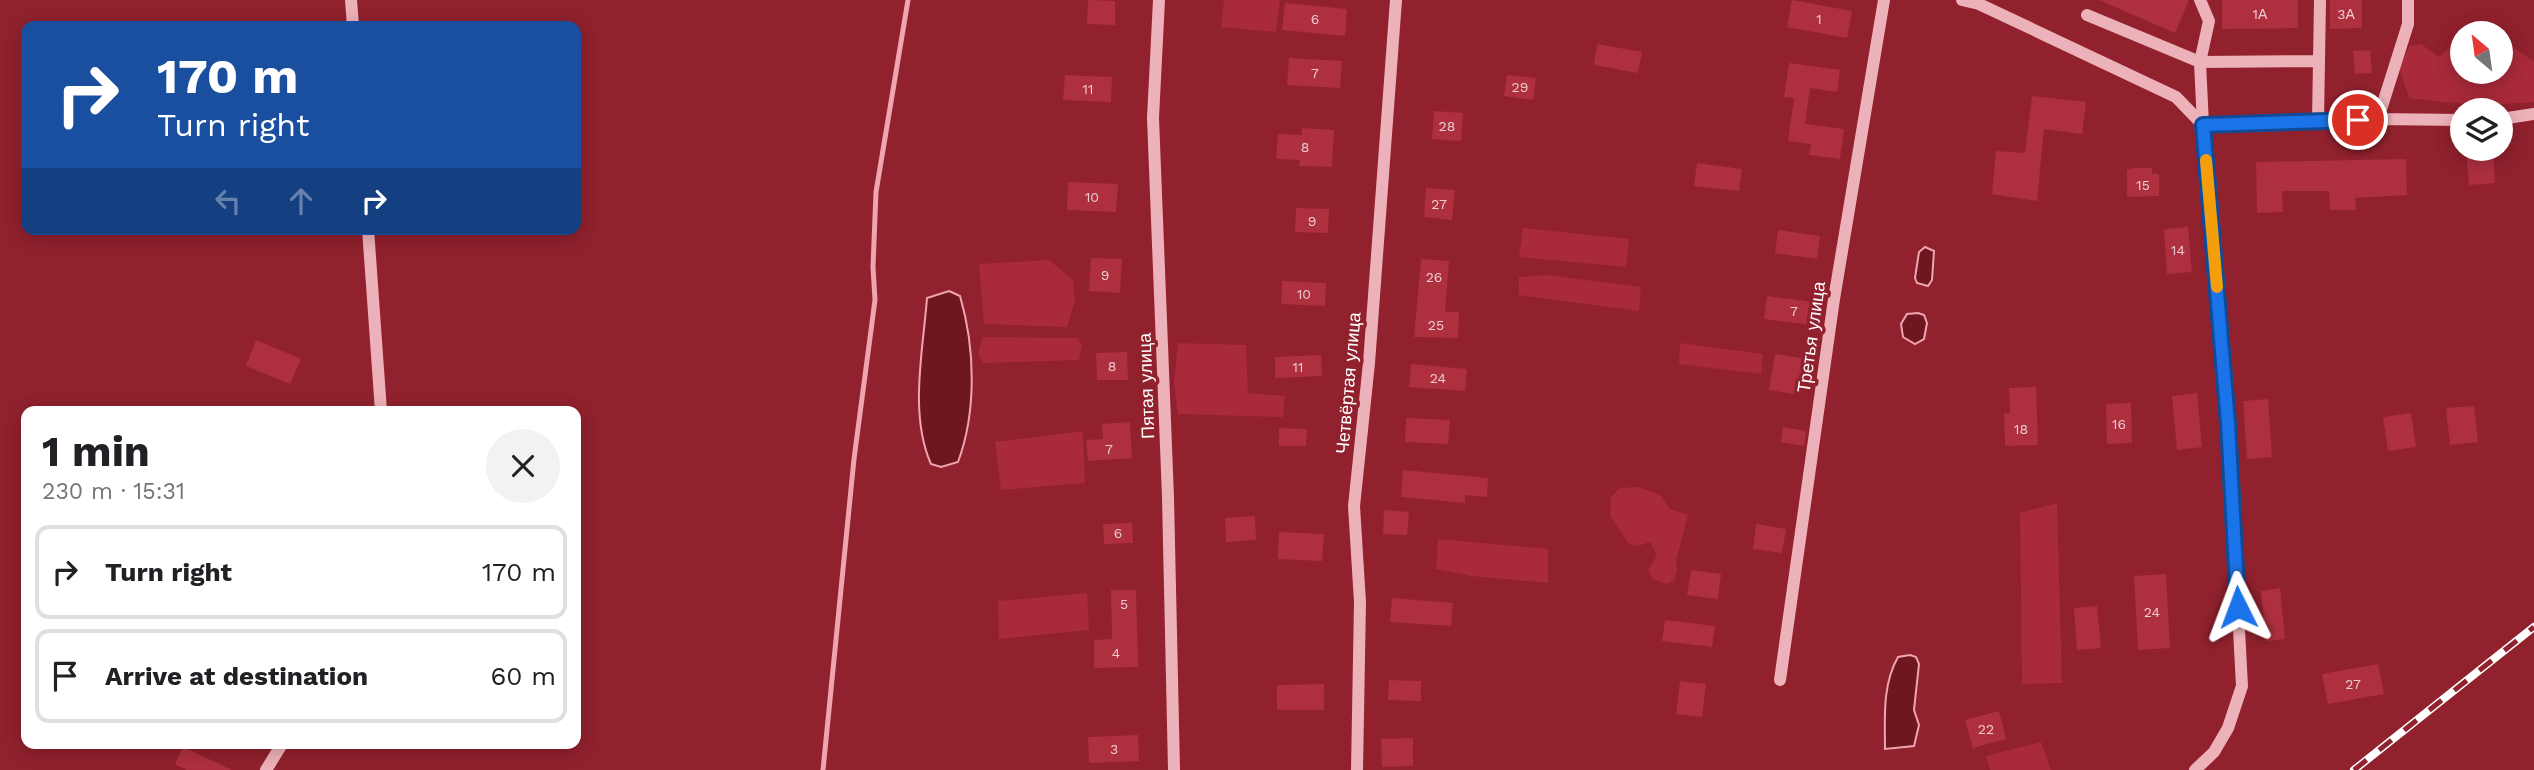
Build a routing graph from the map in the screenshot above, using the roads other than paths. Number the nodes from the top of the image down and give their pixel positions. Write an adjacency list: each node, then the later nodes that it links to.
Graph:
1 (351, 0): 10 (street)
2 (1159, 0): 24 (street, Пятая улица)
3 (1396, 0): 25 (street, Четвёртая улица)
4 (1884, 0): 21 (street, Третья улица)
5 (1962, 0): 18 (street)
6 (2200, 0): 12 (street)
7 (2320, 0): 11 (street)
8 (2408, 0): 15 (street)
9 (2087, 15): 12 (street)
10 (353, 21)
11 (2319, 61): 12 (street); 17 (street)
12 (2200, 62): 18 (street)
13 (2534, 114): 14 (street)
14 (2513, 117)
15 (2378, 119): 16 (street); 17 (street)
16 (2450, 120)
17 (2318, 121): 18 (street)
18 (2203, 125): 26 (street)
19 (368, 235): 20 (street)
20 (381, 406)
21 (1780, 680)
22 (279, 749): 23 (street)
23 (266, 770)
24 (1174, 770)
25 (1357, 770)
26 (2195, 770)

